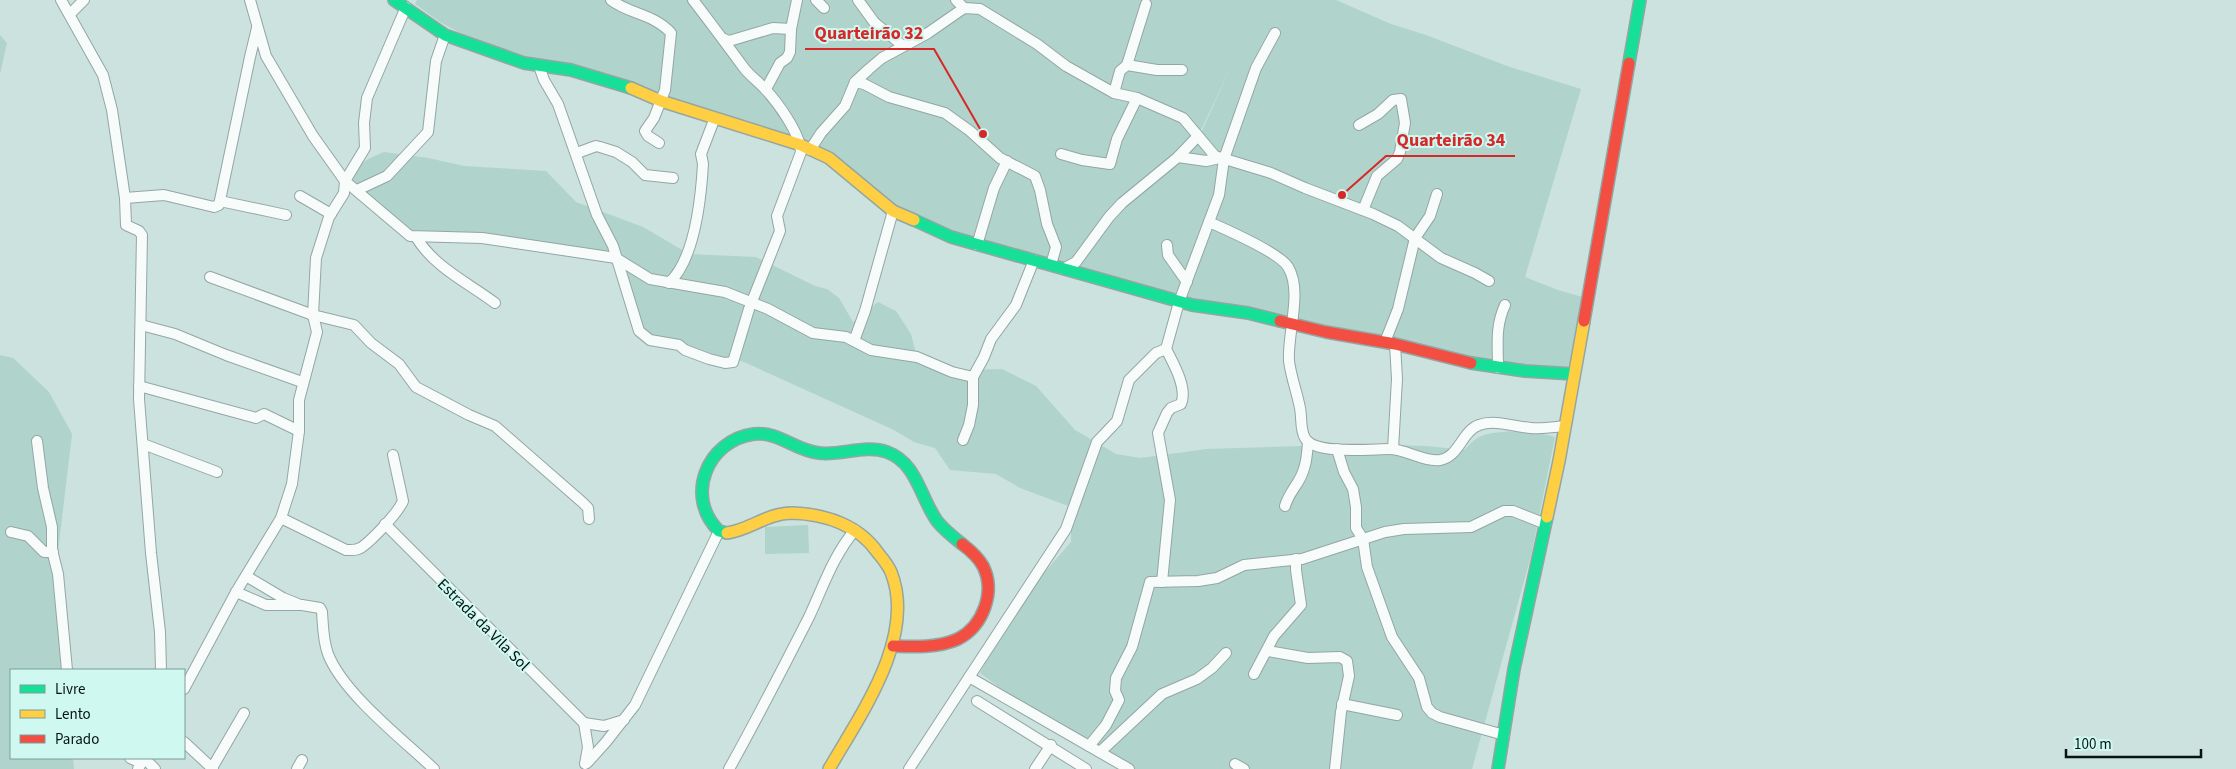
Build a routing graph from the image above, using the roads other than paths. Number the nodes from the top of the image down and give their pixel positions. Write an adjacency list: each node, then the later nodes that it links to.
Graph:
1 (61, 0): 16 (street)
2 (84, 0): 16 (street)
3 (250, 0): 17 (street)
4 (394, 0): 13 (street)
5 (611, 0): 30 (street)
6 (693, 0): 21 (street)
7 (797, 0): 18 (street)
8 (816, 0): 14 (street)
9 (858, 0): 22 (street)
10 (956, 0): 15 (street)
11 (1640, 0): 76 (street)
12 (1146, 4): 23 (street)
13 (406, 7): 20 (street); 42 (street)
14 (824, 8)
15 (964, 8): 22 (street); 28 (street)
16 (70, 14): 46 (street)
17 (258, 27): 42 (street); 47 (street)
18 (792, 29): 21 (street); 27 (street)
19 (1275, 33): 39 (street)
20 (445, 35): 24 (street); 43 (street)
21 (724, 39): 27 (street)
22 (903, 46): 26 (street)
23 (1127, 65): 25 (street); 28 (street)
24 (540, 66): 30 (street); 36 (street)
25 (1182, 70)
26 (855, 82): 35 (street); 40 (street)
27 (766, 89): 35 (street)
28 (1114, 93): 29 (street)
29 (1137, 98): 33 (street); 37 (street)
30 (661, 102): 31 (street); 34 (street)
31 (714, 120): 35 (street); 64 (street)
32 (1359, 125): 48 (street)
33 (1198, 136): 38 (street); 39 (street)
34 (659, 143)
35 (805, 148): 49 (street); 65 (street)
36 (577, 153): 41 (street); 57 (street)
37 (1061, 154)
38 (1178, 157): 39 (street); 60 (street)
39 (1222, 159): 48 (street); 52 (street)
40 (1007, 161): 55 (street); 59 (street)
41 (673, 178)
42 (345, 181): 43 (street); 50 (street)
43 (357, 190): 53 (street)
44 (1437, 194): 54 (street)
45 (300, 196): 50 (street)
46 (125, 198): 47 (street); 71 (street)
47 (220, 201): 51 (street)
48 (1363, 210): 54 (street)
49 (893, 211): 55 (street); 72 (street)
50 (331, 214): 69 (street)
51 (286, 215)
52 (1209, 222): 63 (street); 70 (street)
53 (416, 238): 57 (street); 67 (street)
54 (1415, 238): 62 (street); 73 (street)
55 (977, 244): 58 (street)
56 (1166, 245): 63 (street)
57 (616, 258): 64 (street); 65 (street)
58 (1034, 260): 59 (street); 77 (street)
59 (1051, 265): 60 (street)
60 (1063, 269): 66 (street)
61 (210, 278): 69 (street)
62 (1489, 281)
63 (1187, 282): 66 (street)
64 (669, 283): 65 (street)
65 (753, 302): 72 (street)
66 (1180, 302): 70 (street); 74 (street)
67 (495, 303)
68 (1505, 305): 75 (street)
69 (313, 315): 78 (street); 92 (street)
70 (1293, 323): 73 (street); 84 (street)
71 (141, 325): 78 (street); 79 (street)
72 (854, 341): 77 (street)
73 (1390, 343): 75 (street); 87 (street)
74 (1166, 349): 102 (street); 111 (street)
75 (1498, 368): 76 (street)
76 (1574, 374): 80 (street)
77 (973, 377): 82 (street)
78 (302, 382): 81 (street)
79 (140, 386): 81 (street); 85 (street)
80 (1565, 426): 87 (street); 94 (street)
81 (299, 431): 91 (street)
82 (963, 440)
83 (37, 441): 99 (street)
84 (1308, 442): 86 (street); 90 (street)
85 (143, 444): 89 (street); 109 (street)
86 (1337, 449): 87 (street); 98 (street)
87 (1393, 449)
88 (393, 455): 93 (street)
89 (217, 472)
90 (1285, 506)
91 (281, 518): 93 (street); 101 (street)
92 (589, 519)
93 (385, 524): 118 (street, Estrada da Vila Sol)
94 (1546, 524): 98 (street); 119 (street)
95 (855, 530): 96 (street); 105 (street); 129 (street)
96 (719, 531): 105 (street); 117 (street)
97 (11, 532): 99 (street)
98 (1363, 539): 100 (street); 119 (street)
99 (53, 552): 108 (street)
100 (1296, 559): 102 (street); 106 (street)
101 (246, 576): 103 (street); 104 (street)
102 (1162, 582): 122 (street)
103 (236, 592): 104 (street); 112 (street)
104 (302, 605): 128 (street)
105 (893, 646): 130 (street)
106 (1268, 651): 110 (street); 114 (street)
107 (1226, 653): 123 (street)
108 (67, 669)
109 (161, 669)
110 (1254, 674)
111 (969, 677): 122 (street); 131 (street)
112 (185, 687)
113 (977, 701): 121 (street)
114 (1342, 704): 116 (street); 135 (street)
115 (244, 713): 127 (street)
116 (1396, 716)
117 (624, 720): 118 (street); 125 (street)
118 (584, 722): 125 (street)
119 (1504, 735): 136 (street)
120 (185, 743): 127 (street)
121 (1051, 745): 132 (street); 133 (street)
122 (1089, 746): 123 (street)
123 (1100, 752): 134 (street)
124 (142, 762): 126 (street)
125 (583, 767)
126 (155, 769)
127 (212, 769)
128 (434, 769)
129 (729, 769)
130 (829, 769)
131 (909, 769)
132 (1035, 769)
133 (1086, 769)
134 (1129, 769)
135 (1335, 769)
136 (1498, 769)

